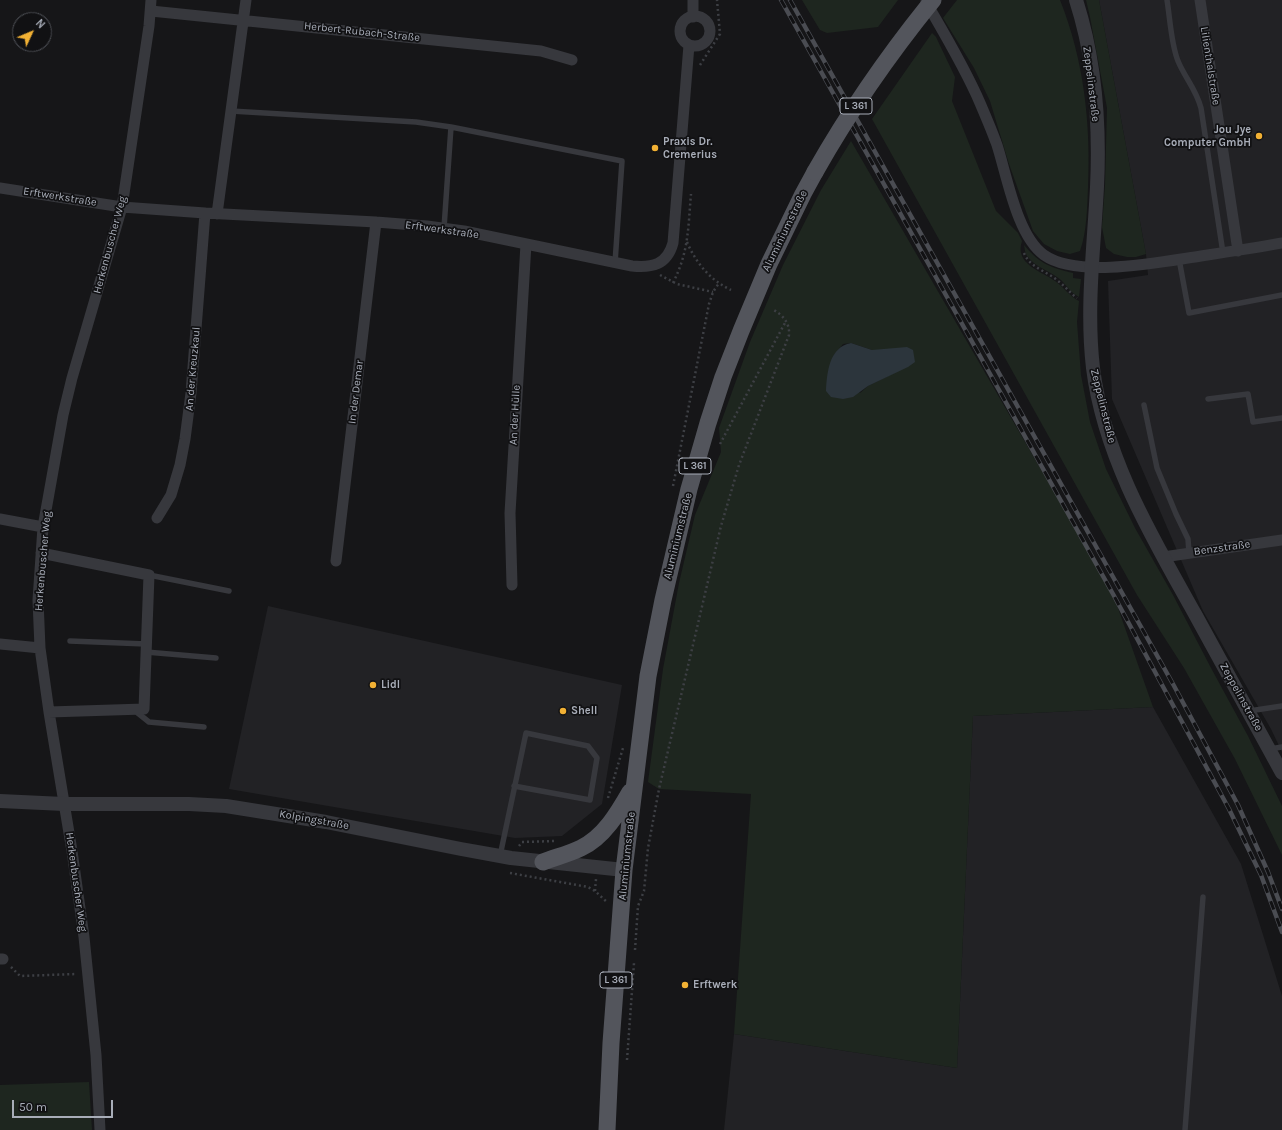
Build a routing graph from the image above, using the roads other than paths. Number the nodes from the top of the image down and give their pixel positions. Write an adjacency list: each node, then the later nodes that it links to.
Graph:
1 (246, 0): 10 (street)
2 (694, 0): 9 (street)
3 (924, 0): 27 (street)
4 (933, 0): 55 (main road, Aluminiumstraße / L 361, bridge)
5 (1076, 0): 27 (street, Zeppelinstraße)
6 (1167, 0): 24 (lane)
7 (1200, 0): 23 (street, Lilienthalstraße)
8 (151, 5): 10 (street, Herbert-Rubach-Straße); 16 (street, Herkenbuscher Weg)
9 (693, 17): 11 (street, Erftwerkstraße); 11 (street)
10 (244, 20): 12 (street, Herbert-Rubach-Straße); 13 (street)
11 (689, 45): 26 (street, Erftwerkstraße)
12 (572, 60)
13 (232, 111): 14 (lane); 18 (street)
14 (451, 128): 20 (lane); 26 (lane)
15 (0, 188): 16 (street, Erftwerkstraße)
16 (122, 207): 17 (street, Erftwerkstraße); 34 (street, Herkenbuscher Weg)
17 (206, 213): 18 (street, Erftwerkstraße); 32 (street, An der Kreuzkaul)
18 (217, 214): 19 (street, Erftwerkstraße)
19 (376, 222): 20 (street, Erftwerkstraße); 39 (street, In der Demar)
20 (444, 228): 22 (street, Erftwerkstraße)
21 (1282, 243): 23 (street)
22 (526, 244): 26 (street, Erftwerkstraße); 41 (street, An der Hülle)
23 (1238, 250): 24 (street)
24 (1223, 253): 25 (street)
25 (1179, 260): 27 (street); 28 (lane)
26 (615, 263)
27 (1091, 267): 38 (street, Zeppelinstraße)
28 (1282, 294)
29 (1208, 399): 31 (lane)
30 (1144, 405): 37 (lane)
31 (1282, 418)
32 (157, 518)
33 (0, 519): 34 (street)
34 (44, 527): 36 (street, Herkenbuscher Weg)
35 (1282, 540): 37 (street, Benzstraße)
36 (41, 553): 40 (street); 45 (street, Herkenbuscher Weg)
37 (1189, 553): 38 (street, Benzstraße)
38 (1163, 557): 50 (street, Zeppelinstraße)
39 (336, 561)
40 (149, 575): 42 (lane); 46 (street)
41 (512, 585)
42 (229, 591)
43 (70, 641): 46 (lane)
44 (0, 644): 45 (street)
45 (40, 648): 51 (street, Herkenbuscher Weg)
46 (146, 648): 47 (lane); 49 (street)
47 (216, 658)
48 (1282, 706): 50 (lane)
49 (134, 710): 51 (street); 52 (lane)
50 (1248, 711): 53 (street, Zeppelinstraße)
51 (49, 712): 58 (street, Herkenbuscher Weg)
52 (204, 727)
53 (1276, 748): 54 (street, Zeppelinstraße)
54 (1282, 772)
55 (634, 783): 60 (main road); 61 (main road, Aluminiumstraße / L 361)
56 (514, 786): 56 (lane); 59 (lane)
57 (0, 801): 58 (street, Kolpingstraße)
58 (64, 804): 59 (street, Kolpingstraße); 63 (street, Herkenbuscher Weg)
59 (505, 857): 60 (street, Kolpingstraße)
60 (543, 862): 61 (street, Kolpingstraße)
61 (624, 870): 64 (main road, Aluminiumstraße / L 361)
62 (1203, 897): 65 (lane)
63 (100, 1130)
64 (607, 1130)
65 (1185, 1130)

